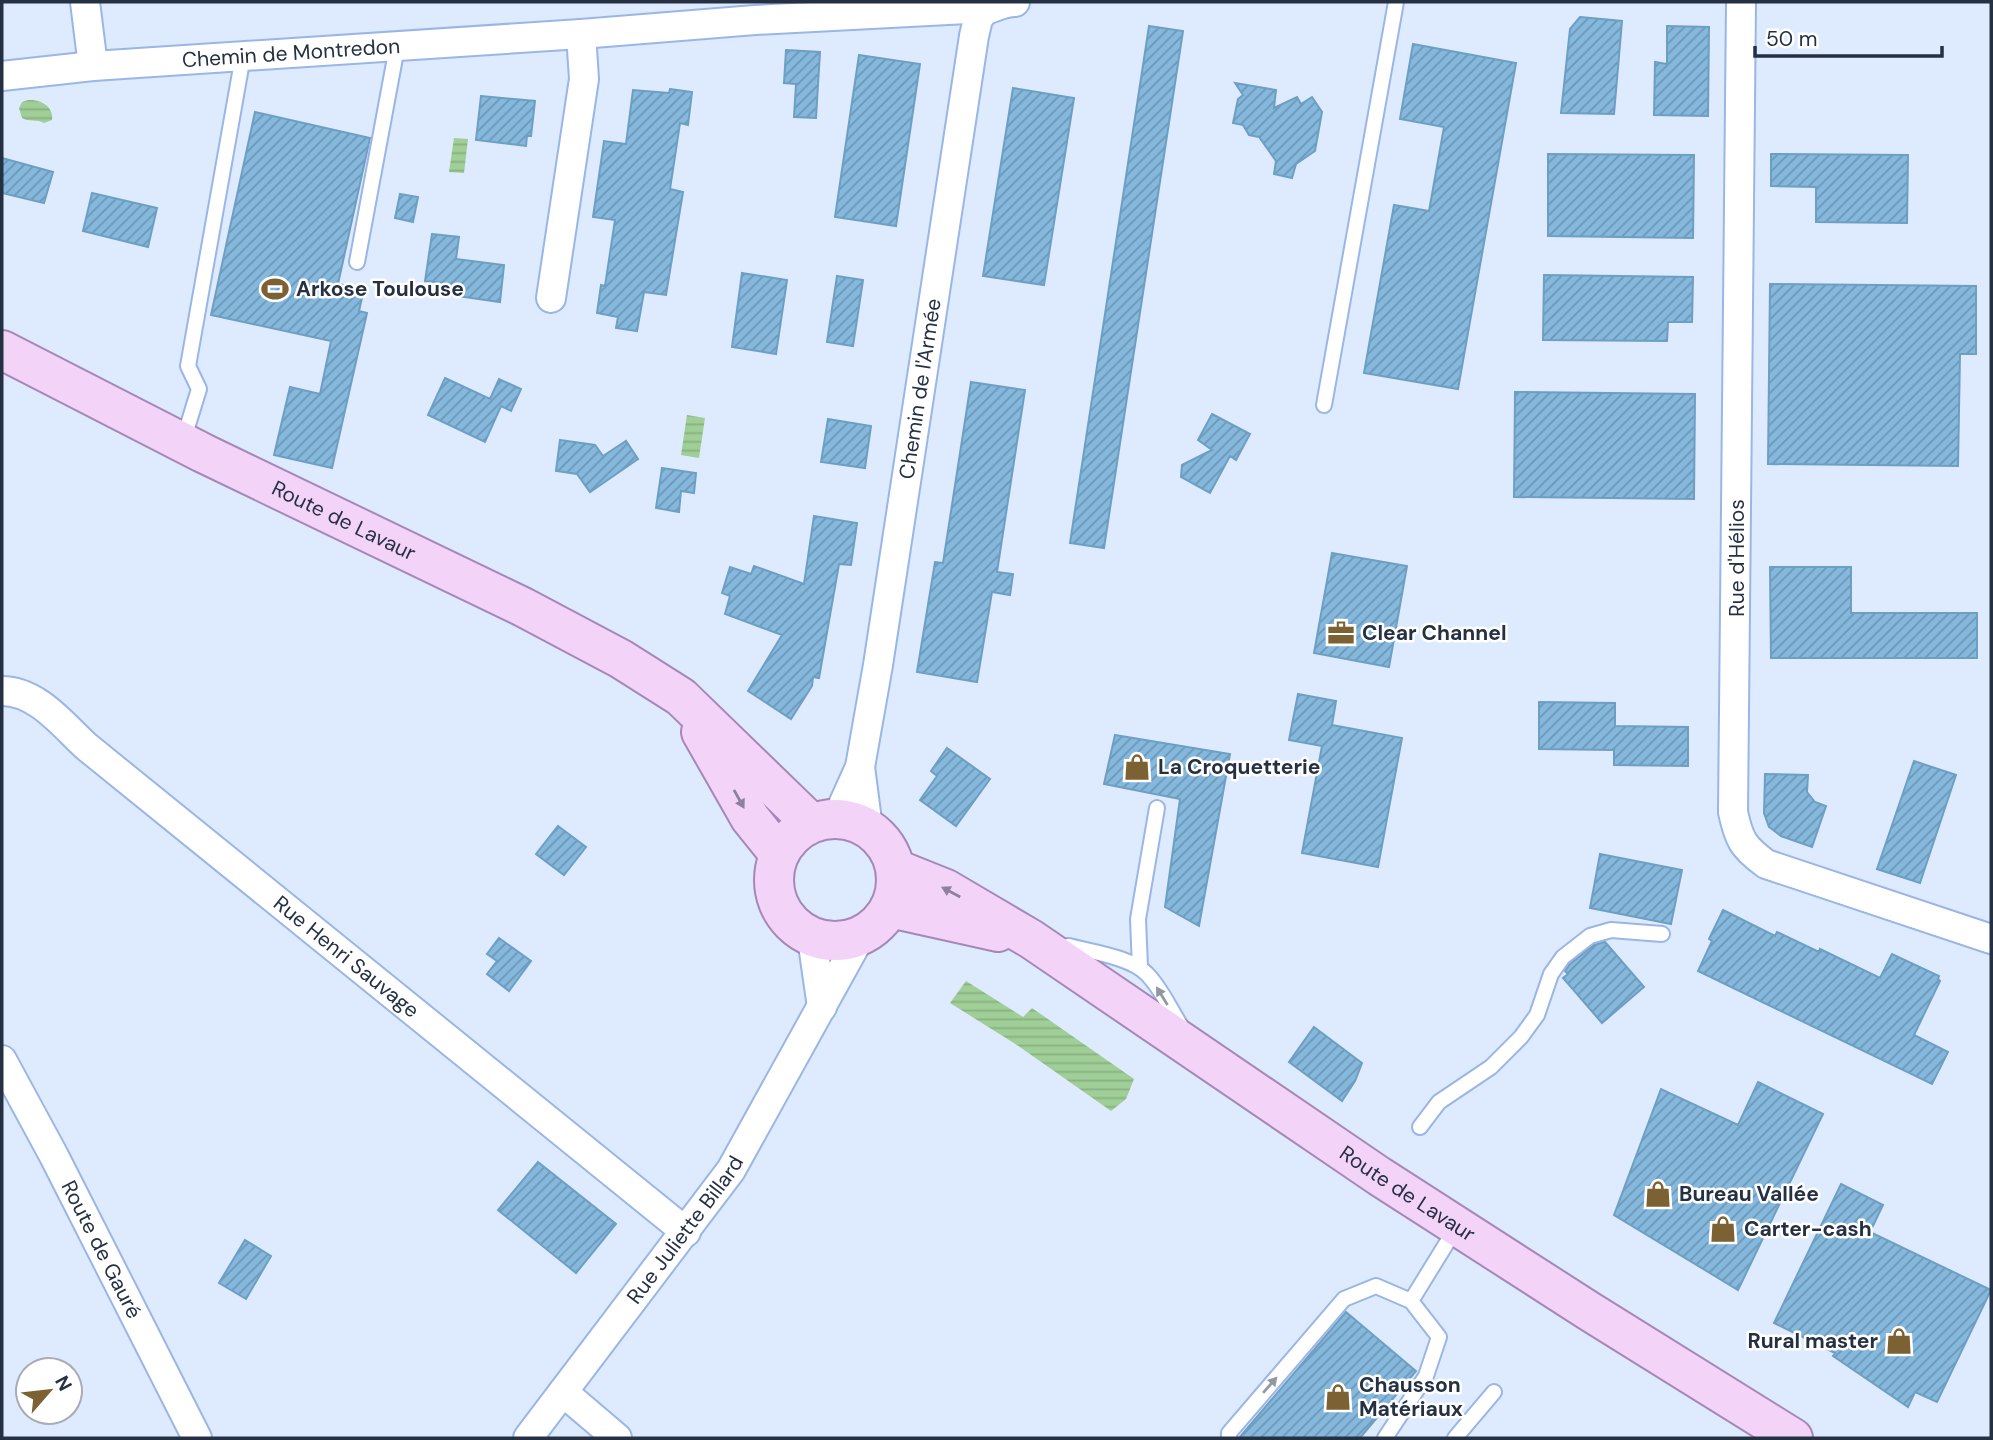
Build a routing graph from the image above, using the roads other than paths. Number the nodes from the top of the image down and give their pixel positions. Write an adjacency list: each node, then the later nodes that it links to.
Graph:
1 (85, 2): 9 (street)
2 (1015, 2): 5 (street, Chemin de Montredon)
3 (1396, 2): 14 (lane)
4 (1741, 2): 26 (street, Rue d'Hélios)
5 (998, 5): 6 (street, Chemin de Montredon); 19 (street, Chemin de l'Armée)
6 (581, 34): 7 (street, Chemin de Montredon); 12 (street)
7 (397, 47): 8 (street, Chemin de Montredon); 11 (lane)
8 (243, 57): 9 (street, Chemin de Montredon); 15 (lane)
9 (93, 66): 10 (street, Chemin de Montredon)
10 (2, 75)
11 (357, 262)
12 (551, 298)
13 (2, 350): 15 (main road, Route de Lavaur)
14 (1324, 405)
15 (182, 442): 17 (main road, Route de Lavaur)
16 (2, 691): 34 (street, Rue Henri Sauvage)
17 (681, 697): 19 (main road, Route de Lavaur); 20 (main road, Route de Lavaur, one-way to 20)
18 (1157, 808): 28 (lane)
19 (839, 823): 20 (main road); 21 (main road)
20 (779, 854): 25 (main road)
21 (896, 869): 22 (main road); 27 (main road, Route de Lavaur, one-way to 21)
22 (890, 908): 24 (main road); 27 (main road, Route de Lavaur)
23 (1662, 934): 32 (lane)
24 (860, 937): 25 (main road); 29 (street, Rue Juliette Billard)
25 (812, 938): 29 (street)
26 (1991, 939)
27 (1039, 944): 28 (lane); 30 (main road, Route de Lavaur)
28 (1140, 968): 30 (lane, one-way to 28)
29 (822, 1007): 34 (street, Rue Juliette Billard)
30 (1198, 1054): 33 (main road, Route de Lavaur)
31 (2, 1060): 38 (street, Route de Gauré)
32 (1420, 1127)
33 (1457, 1227): 35 (lane); 44 (main road, Route de Lavaur)
34 (686, 1232): 36 (street, Rue Juliette Billard)
35 (1411, 1301): 41 (lane, one-way to 35); 42 (lane)
36 (563, 1392): 39 (street, Rue Juliette Billard); 40 (street)
37 (1494, 1392): 43 (lane)
38 (197, 1438)
39 (528, 1438)
40 (617, 1438)
41 (1229, 1438)
42 (1385, 1438)
43 (1455, 1438)
44 (1793, 1438)

